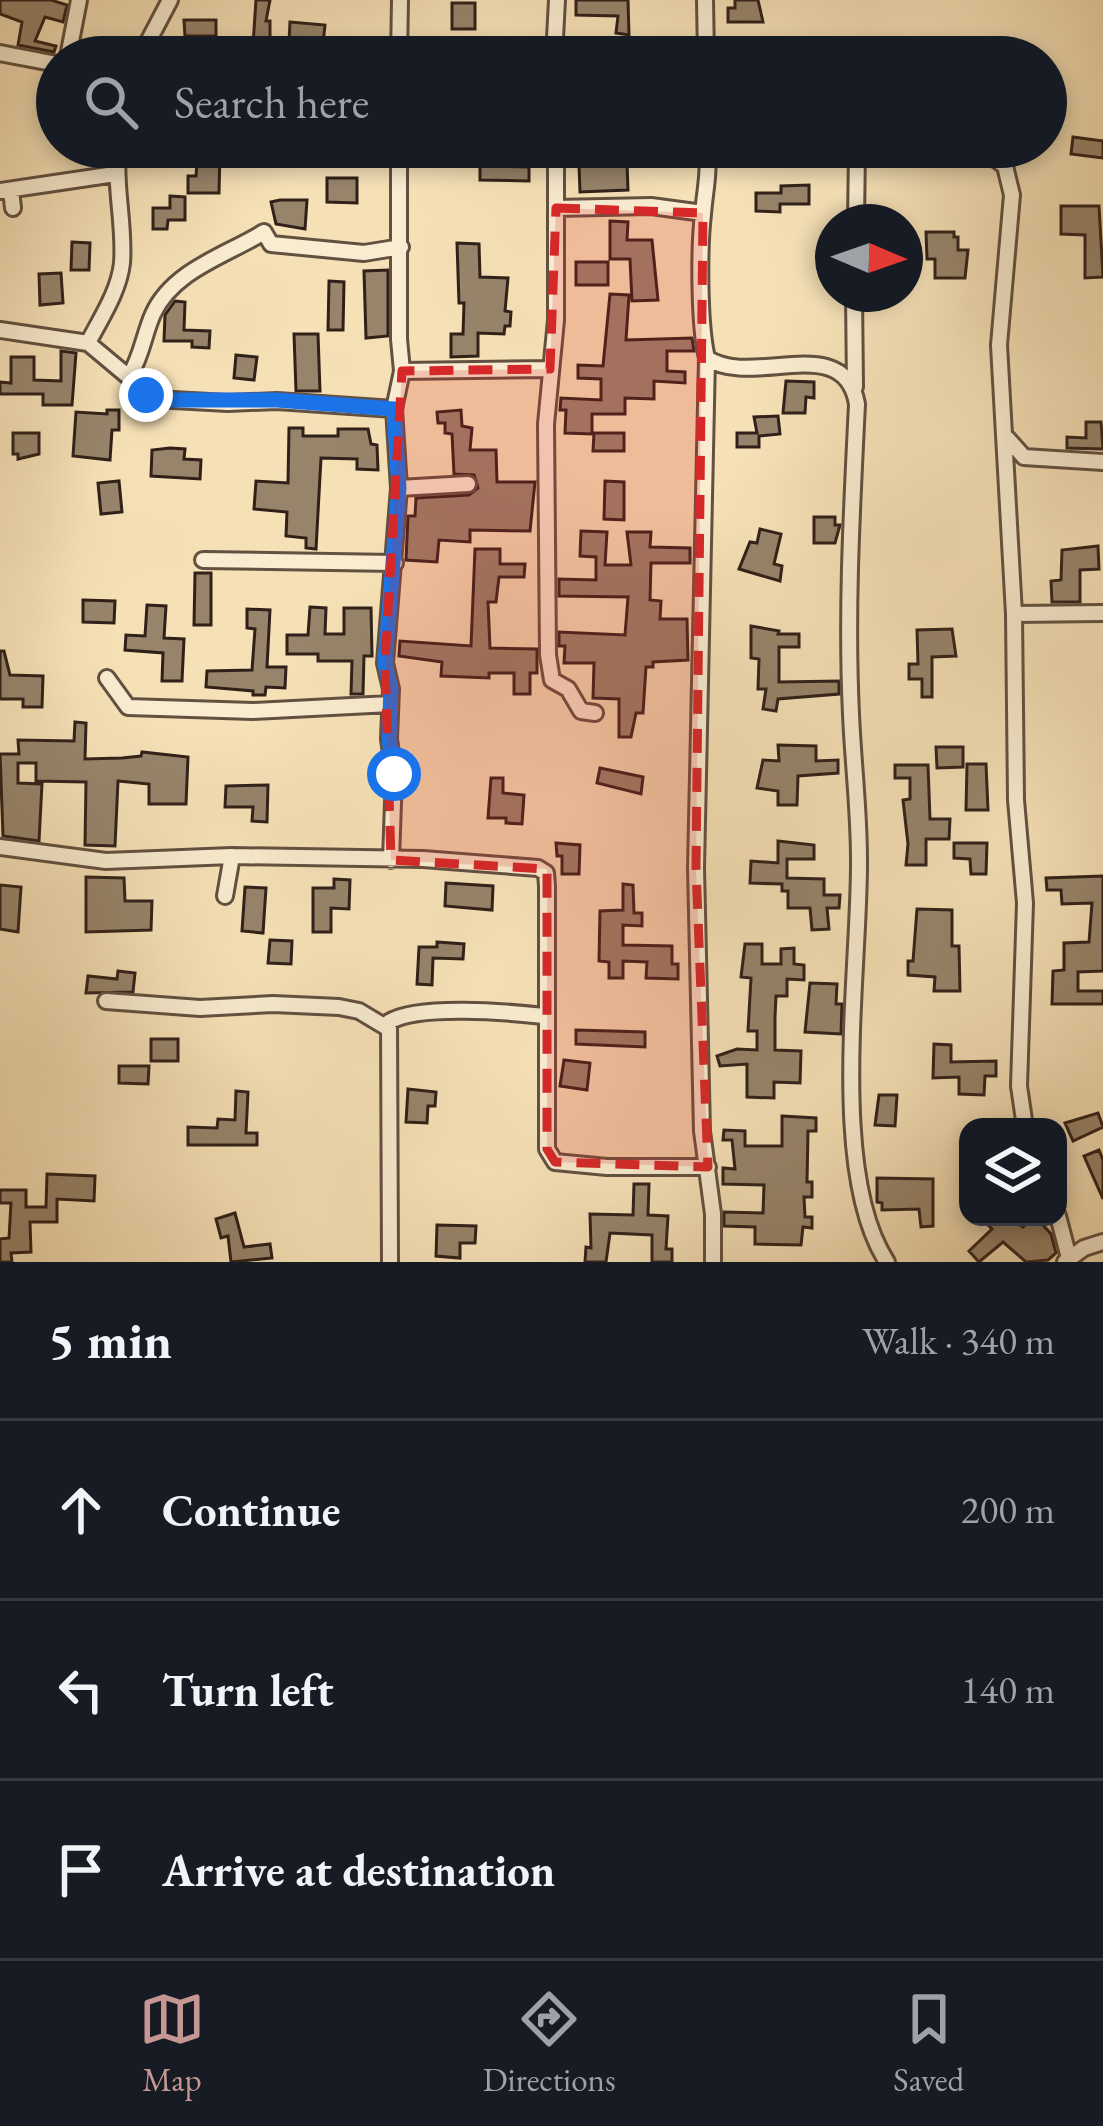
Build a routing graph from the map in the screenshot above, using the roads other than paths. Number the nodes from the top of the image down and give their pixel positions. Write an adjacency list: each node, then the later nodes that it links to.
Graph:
1 (80, 0): 6 (street)
2 (170, 0): 7 (street)
3 (400, 0): 8 (street)
4 (557, 0): 9 (street)
5 (705, 0): 10 (street)
6 (72, 36)
7 (151, 36)
8 (399, 36)
9 (555, 36)
10 (706, 36)
11 (0, 52): 12 (street)
12 (36, 60)
13 (116, 168): 19 (street)
14 (399, 168): 25 (street)
15 (556, 168): 23 (street)
16 (709, 168): 24 (street)
17 (857, 168): 21 (street)
18 (1005, 168): 35 (street)
19 (115, 174): 20 (street); 28 (street)
20 (5, 190): 22 (street)
21 (856, 204)
22 (13, 208)
23 (556, 208): 24 (street); 30 (street)
24 (703, 213): 29 (street)
25 (401, 247): 31 (street); 32 (street)
26 (854, 312): 33 (street)
27 (0, 330): 28 (street)
28 (88, 343): 32 (street)
29 (707, 358): 33 (street); 54 (street)
30 (550, 368): 31 (street); 45 (street)
31 (402, 371): 34 (street)
32 (130, 375): 34 (street)
33 (855, 392): 60 (street)
34 (394, 409): 38 (street)
35 (1007, 438): 36 (street); 42 (street)
36 (1103, 462)
37 (468, 484): 38 (street)
38 (399, 488): 40 (street)
39 (203, 560): 40 (street)
40 (394, 563): 44 (street)
41 (1103, 613): 42 (street)
42 (1014, 614): 53 (street)
43 (107, 678): 44 (street)
44 (390, 704): 48 (street)
45 (595, 713)
46 (0, 848): 47 (street)
47 (232, 856): 48 (street); 49 (street)
48 (391, 860): 51 (street)
49 (226, 896)
50 (106, 1000): 52 (street)
51 (544, 1016): 52 (street); 54 (street)
52 (389, 1029): 58 (street)
53 (1024, 1118)
54 (708, 1167): 59 (street)
55 (1060, 1226): 57 (street)
56 (1103, 1242): 57 (street)
57 (1067, 1260)
58 (390, 1262)
59 (713, 1262)
60 (887, 1262)

